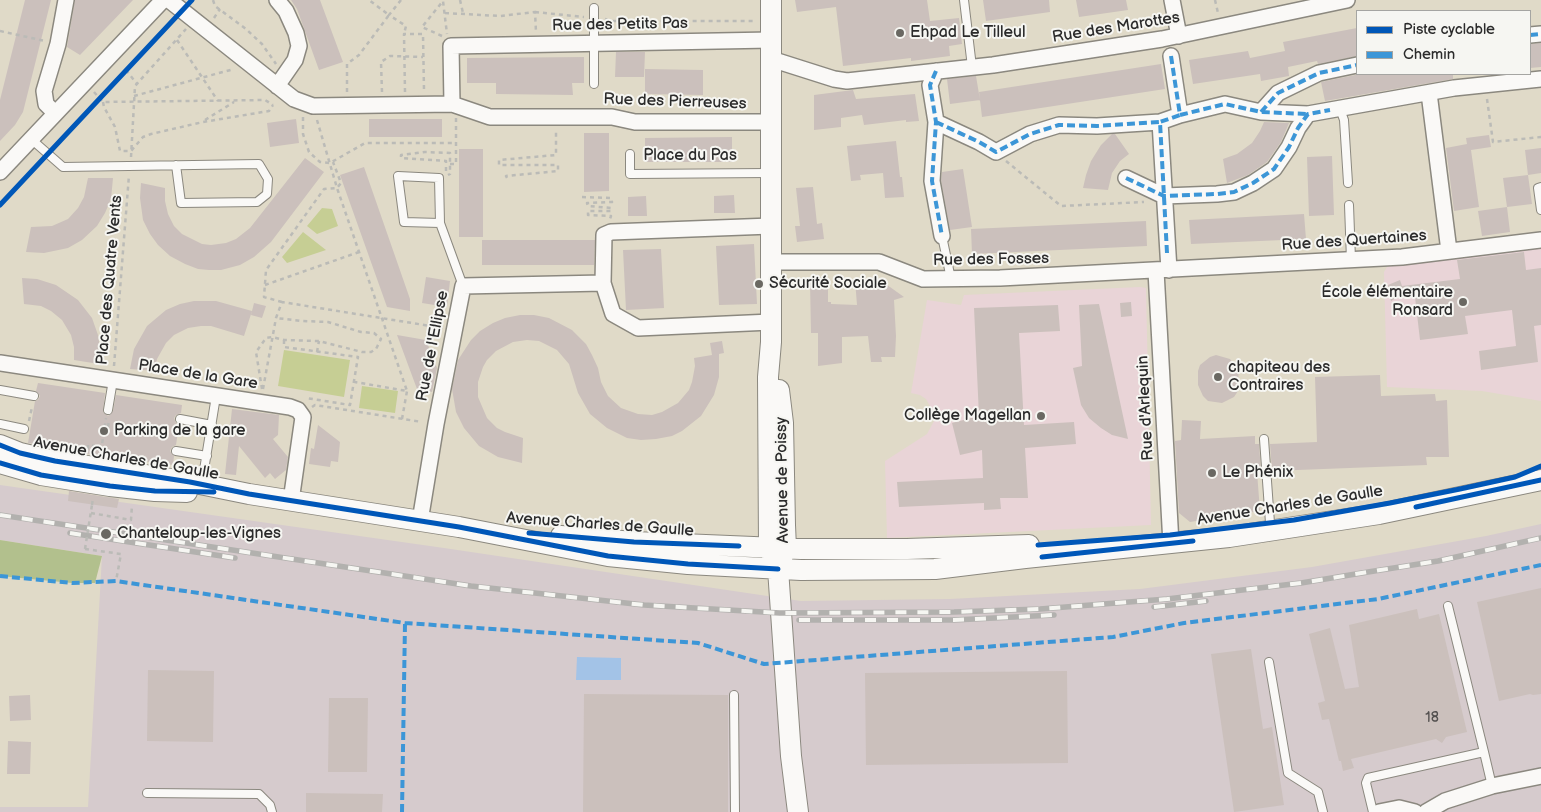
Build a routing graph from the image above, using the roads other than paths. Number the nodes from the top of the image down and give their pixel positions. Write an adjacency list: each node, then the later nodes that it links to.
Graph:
1 (66, 0): 24 (street)
2 (163, 0): 24 (street)
3 (169, 0): 19 (street)
4 (276, 0): 19 (street)
5 (771, 0): 12 (main road, Avenue de Poissy)
6 (964, 0): 15 (lane)
7 (1172, 0): 10 (street)
8 (1347, 0): 10 (street, Rue des Marottes)
9 (594, 8): 11 (lane)
10 (1179, 36): 15 (street, Rue des Marottes)
11 (594, 42): 12 (street, Rue des Petits Pas); 18 (lane); 21 (street, Rue des Petits Pas)
12 (771, 50): 16 (street, Rue des Marottes); 27 (main road, Avenue de Poissy)
13 (1171, 56): 25 (street)
14 (1356, 65): 23 (street)
15 (972, 66): 16 (street, Rue des Marottes)
16 (936, 71): 28 (street)
17 (1541, 78): 20 (street)
18 (594, 84)
19 (277, 86): 21 (street)
20 (1429, 93): 22 (street); 45 (street)
21 (454, 105): 27 (street, Rue des Pierreuses)
22 (1335, 109): 26 (street); 36 (lane)
23 (1261, 112): 25 (street); 26 (street)
24 (55, 113): 30 (street)
25 (1180, 114): 29 (street)
26 (1308, 114): 38 (street)
27 (771, 122): 34 (main road, Avenue de Poissy)
28 (936, 122): 29 (street); 43 (street)
29 (1160, 122): 38 (street)
30 (31, 139): 32 (lane); 33 (street)
31 (630, 154): 34 (lane, Place du Pas)
32 (176, 166): 32 (lane)
33 (0, 172)
34 (771, 173): 42 (main road, Avenue de Poissy)
35 (1126, 178): 38 (street)
36 (1348, 183)
37 (1541, 187): 40 (lane)
38 (1164, 199): 48 (street)
39 (1349, 206): 46 (lane)
40 (1541, 210)
41 (440, 223): 41 (lane); 51 (lane)
42 (771, 226): 47 (main road, Avenue de Poissy); 50 (street)
43 (942, 236): 49 (lane)
44 (1541, 240): 45 (street, Rue des Quertaines)
45 (1449, 252): 46 (street, Rue des Quertaines)
46 (1351, 260): 48 (street, Rue des Quertaines)
47 (771, 262): 49 (street, Rue des Fosses); 52 (main road, Avenue de Poissy)
48 (1162, 270): 49 (street, Rue des Fosses); 79 (street, Rue d'Arlequin)
49 (951, 279)
50 (603, 283): 51 (street, Rue de l'Ellipse); 52 (street)
51 (463, 286): 75 (street, Rue de l'Ellipse)
52 (772, 322): 53 (main road, Avenue de Poissy)
53 (772, 342): 74 (main road, Avenue de Poissy); 77 (main road, Avenue de Poissy)
54 (0, 363): 55 (street, Place de la Gare)
55 (113, 380): 57 (street, Place de la Gare); 59 (lane)
56 (0, 390): 58 (lane)
57 (216, 396): 62 (lane); 73 (street, Place de la Gare)
58 (33, 400)
59 (108, 410)
60 (180, 419): 62 (lane)
61 (0, 424): 63 (lane)
62 (212, 424): 67 (lane)
63 (24, 429)
64 (1264, 439): 76 (lane)
65 (0, 445): 72 (main road, Avenue Charles de Gaulle)
66 (176, 451): 67 (lane)
67 (207, 456): 70 (lane)
68 (0, 463): 72 (main road, Avenue Charles de Gaulle)
69 (1541, 466): 76 (main road, Avenue Charles de Gaulle)
70 (204, 470)
71 (1541, 480): 79 (main road, Avenue Charles de Gaulle)
72 (249, 494): 73 (main road, Avenue Charles de Gaulle)
73 (291, 501): 75 (main road, Avenue Charles de Gaulle)
74 (769, 507): 80 (main road); 84 (main road, Avenue de Poissy)
75 (420, 521): 78 (main road, Avenue Charles de Gaulle)
76 (1270, 523): 79 (main road, Avenue Charles de Gaulle)
77 (785, 525): 81 (main road); 84 (main road, Avenue de Poissy)
78 (460, 527): 80 (main road, Avenue Charles de Gaulle); 83 (main road, Avenue Charles de Gaulle)
79 (1171, 540): 82 (main road, Avenue Charles de Gaulle); 84 (main road, Avenue Charles de Gaulle)
80 (739, 546): 84 (main road, Avenue Charles de Gaulle)
81 (831, 548): 82 (main road, Avenue Charles de Gaulle); 84 (main road, Avenue Charles de Gaulle)
82 (917, 549): 84 (main road)
83 (647, 560): 84 (main road, Avenue Charles de Gaulle); 84 (main road)
84 (778, 560): 94 (main road)
85 (1448, 606): 88 (lane)
86 (1269, 662): 95 (lane)
87 (734, 696): 93 (lane)
88 (1484, 752): 90 (lane); 96 (lane)
89 (1541, 776): 90 (street)
90 (1492, 786): 99 (street)
91 (147, 793): 92 (lane)
92 (272, 812)
93 (735, 812)
94 (798, 812)
95 (1323, 812)
96 (1374, 812)
97 (1378, 812): 98 (street)
98 (1415, 812)
99 (1426, 812)

